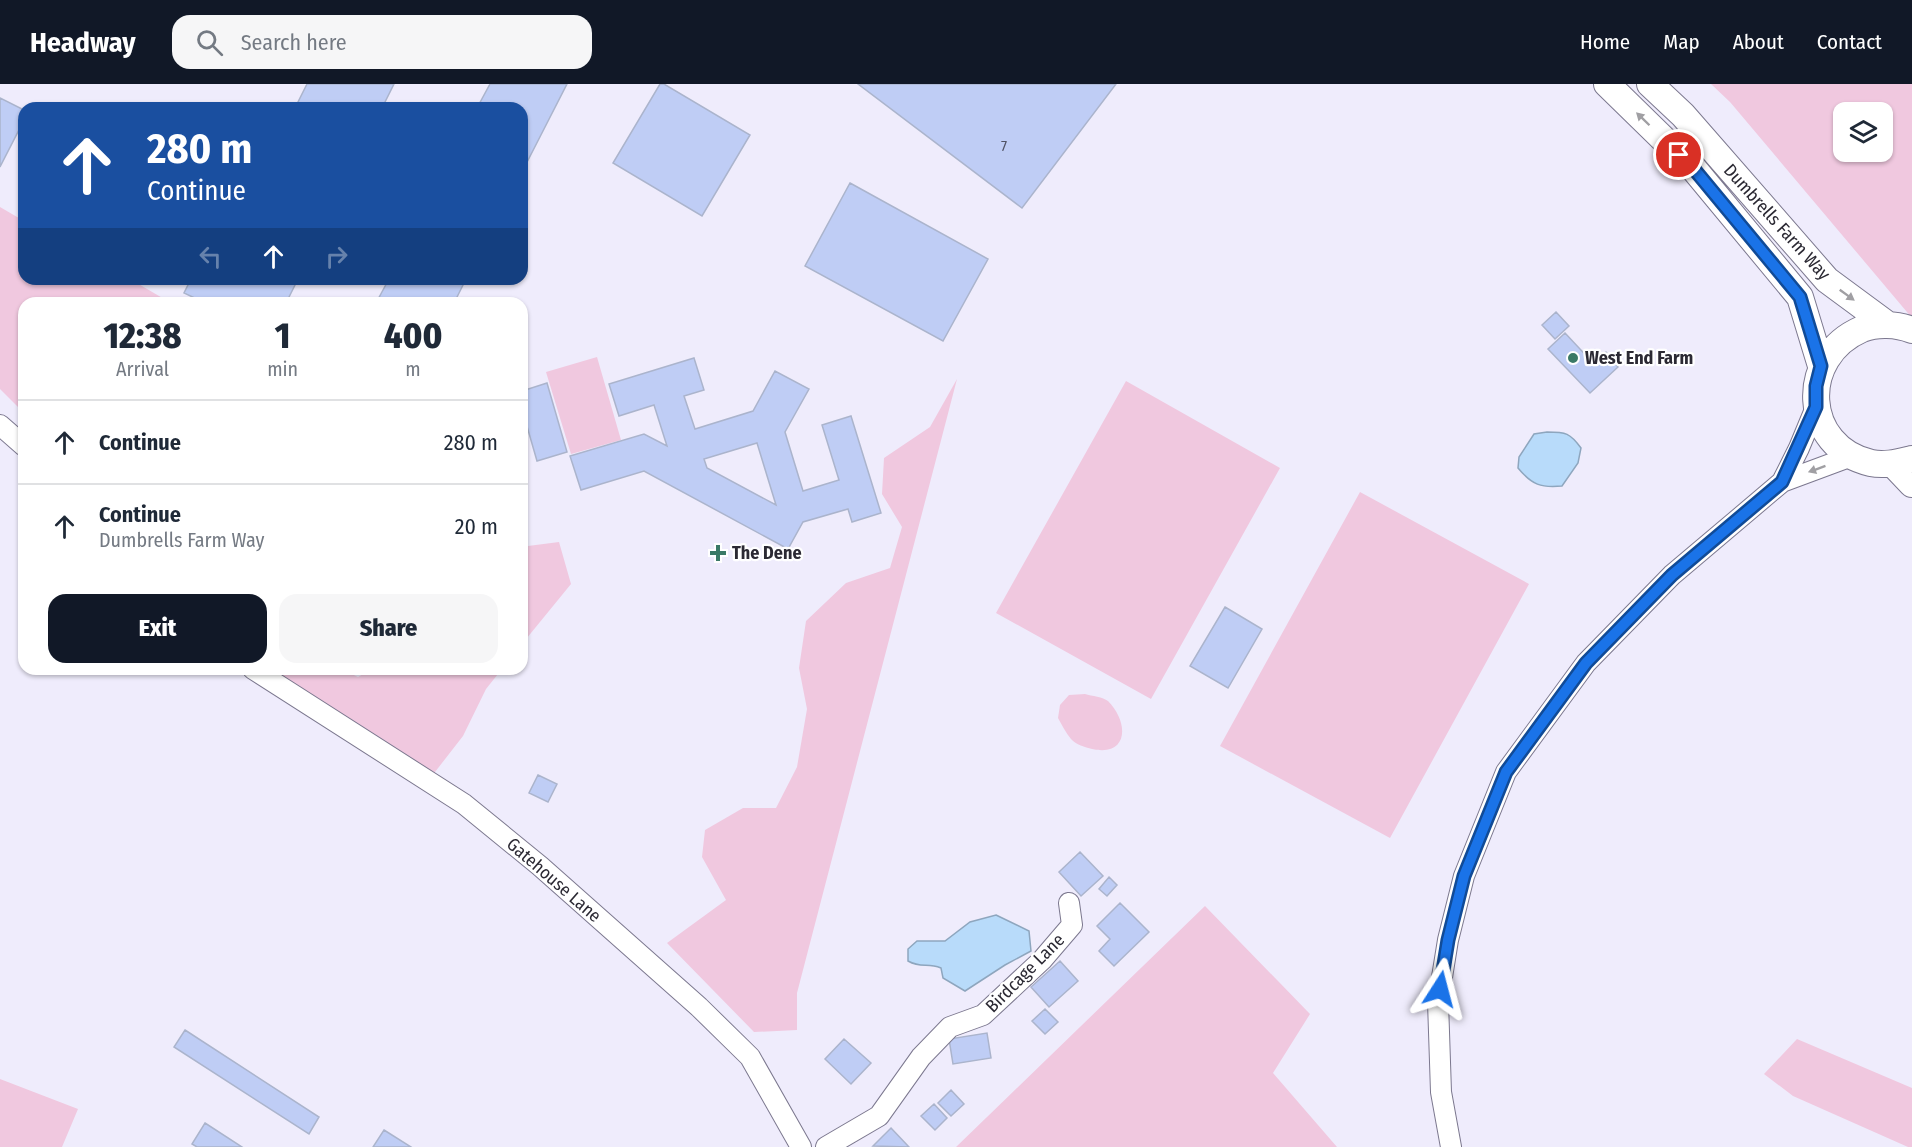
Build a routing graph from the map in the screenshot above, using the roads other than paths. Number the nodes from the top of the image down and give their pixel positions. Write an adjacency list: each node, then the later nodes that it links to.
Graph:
1 (1607, 84): 4 (main road, Dumbrells Farm Way, one-way to 1)
2 (1650, 84): 3 (main road, Dumbrells Farm Way, one-way to 3)
3 (1900, 328): 4 (main road)
4 (1821, 366): 5 (main road)
5 (1816, 407): 8 (main road); 10 (street)
6 (0, 425): 7 (street)
7 (18, 441)
8 (1852, 456): 9 (main road); 10 (street, one-way to 10)
9 (1902, 461): 11 (main road)
10 (1782, 482): 16 (street)
11 (1912, 484)
12 (263, 675): 14 (street, Gatehouse Lane)
13 (1069, 903): 15 (street, Birdcage Lane)
14 (801, 1147)
15 (826, 1147)
16 (1451, 1147)

